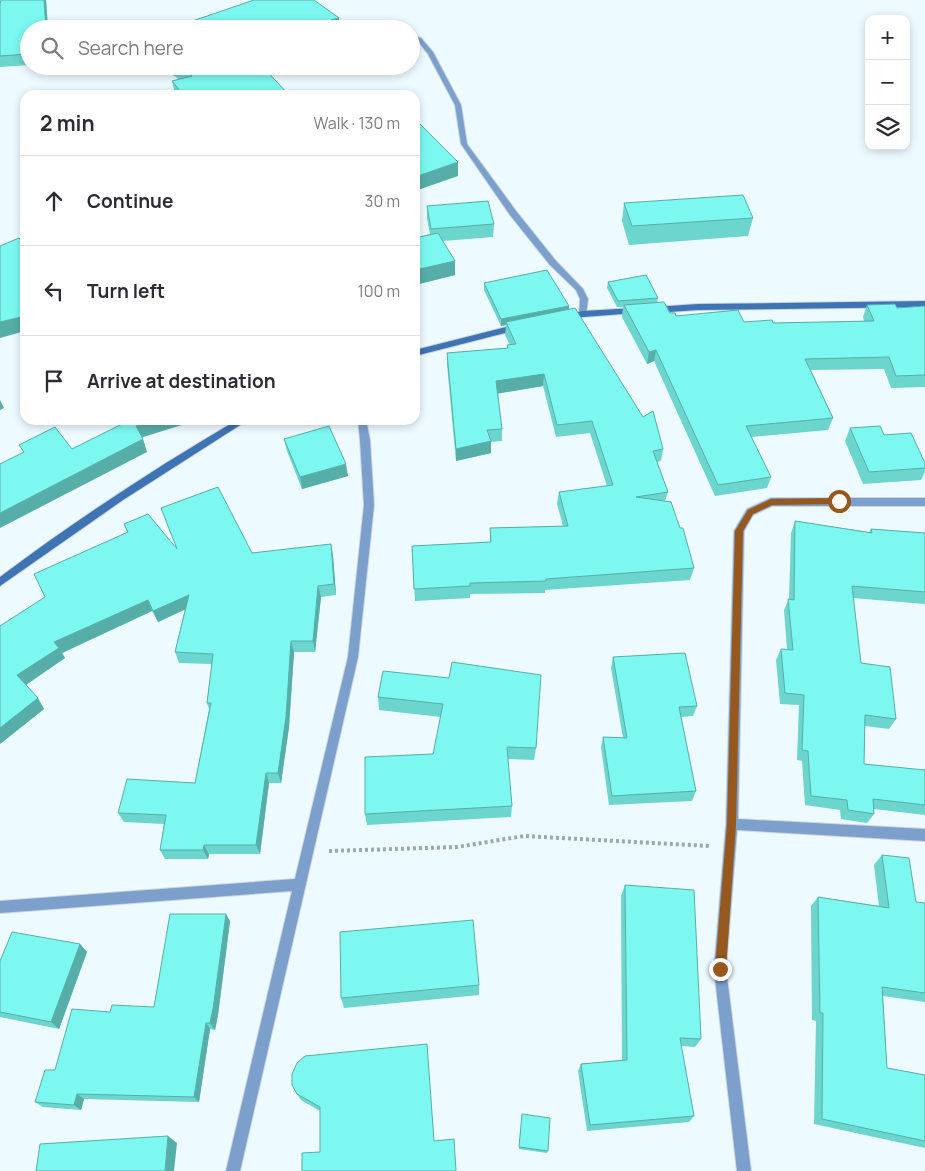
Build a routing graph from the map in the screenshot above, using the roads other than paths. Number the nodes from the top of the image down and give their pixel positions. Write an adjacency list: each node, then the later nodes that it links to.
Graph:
1 (420, 40): 3 (street)
2 (925, 304): 3 (street)
3 (583, 314): 4 (street)
4 (556, 319)
5 (529, 325): 6 (street)
6 (420, 352)
7 (236, 425): 10 (street)
8 (363, 425): 13 (street)
9 (925, 502): 11 (street)
10 (1, 580)
11 (732, 824): 12 (street); 16 (street)
12 (925, 835)
13 (300, 884): 14 (street); 15 (street)
14 (0, 908)
15 (233, 1171)
16 (744, 1171)

